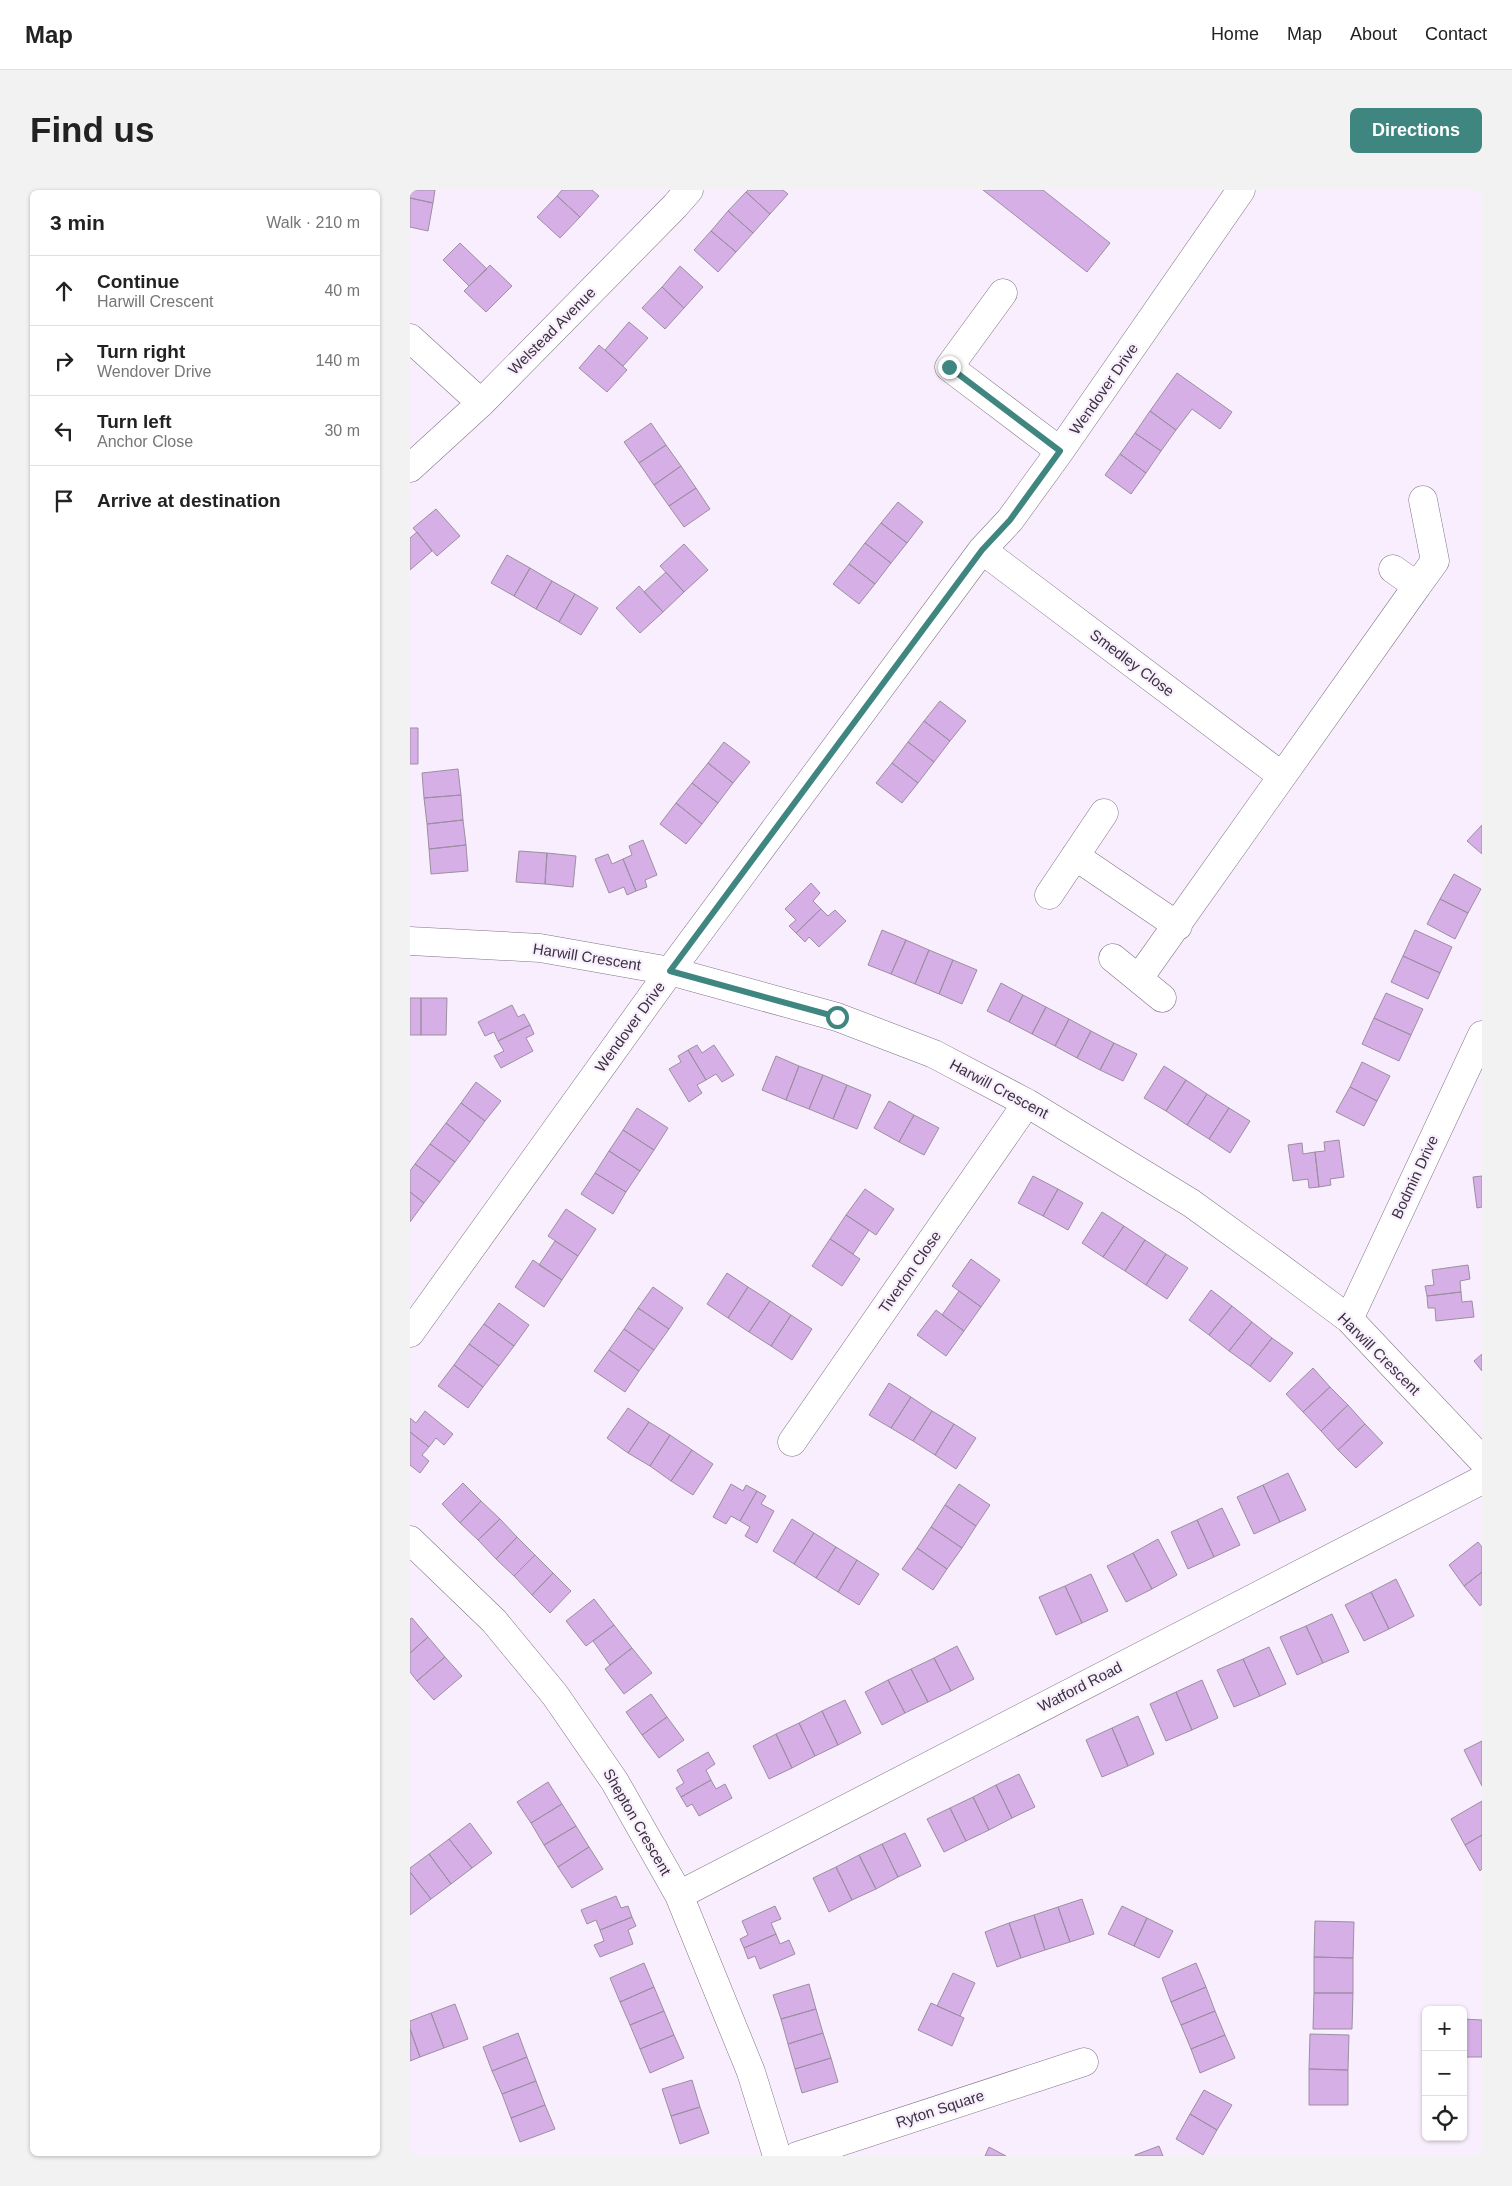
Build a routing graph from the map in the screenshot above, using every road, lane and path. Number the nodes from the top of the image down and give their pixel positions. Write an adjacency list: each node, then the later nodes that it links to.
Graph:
1 (688, 190): 5 (street, Welstead Avenue)
2 (1241, 190): 6 (street, Wendover Drive)
3 (1003, 293): 6 (street)
4 (410, 338): 5 (street)
5 (481, 403): 7 (street, Welstead Avenue)
6 (1060, 451): 9 (street, Wendover Drive)
7 (410, 468)
8 (1423, 500): 11 (street)
9 (982, 550): 12 (street, Smedley Close); 19 (street, Wendover Drive)
10 (1393, 570): 11 (street)
11 (1417, 586): 12 (street)
12 (1282, 776): 16 (street)
13 (1104, 813): 14 (street)
14 (1075, 856): 15 (street); 16 (street)
15 (1048, 895)
16 (1178, 926): 20 (street)
17 (410, 941): 19 (street, Harwill Crescent)
18 (1112, 958): 20 (street)
19 (670, 971): 23 (street, Harwill Crescent); 25 (street, Wendover Drive)
20 (1140, 978): 21 (street)
21 (1162, 998)
22 (1482, 1036): 24 (street, Bodmin Drive)
23 (1027, 1103): 24 (street, Harwill Crescent); 26 (street, Tiverton Close)
24 (1349, 1319): 27 (street, Harwill Crescent)
25 (410, 1333)
26 (792, 1442)
27 (1482, 1460)
28 (1482, 1480): 30 (street, Watford Road)
29 (410, 1540): 30 (street, Shepton Crescent)
30 (679, 1894): 32 (street, Shepton Crescent)
31 (1084, 2062): 33 (street, Ryton Square)
32 (777, 2156)
33 (797, 2156)

